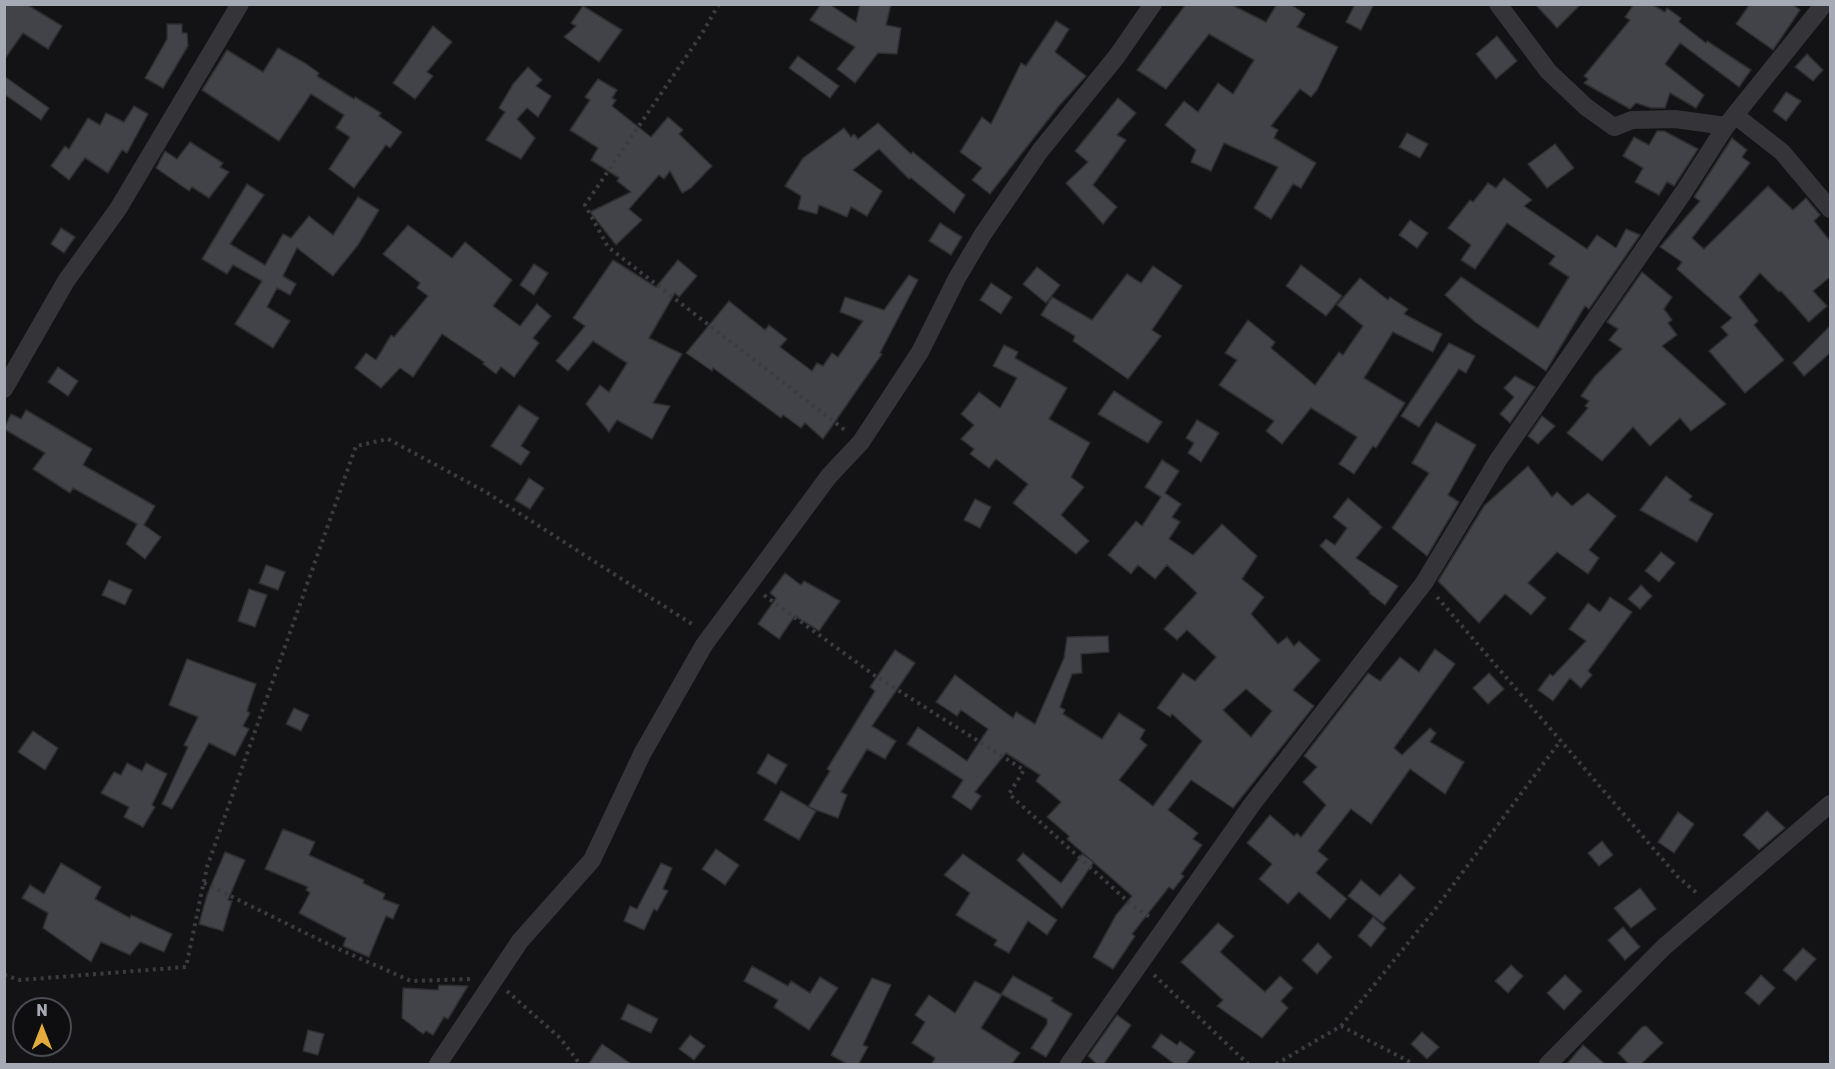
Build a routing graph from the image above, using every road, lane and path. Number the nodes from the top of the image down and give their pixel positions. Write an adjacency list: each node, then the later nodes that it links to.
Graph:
1 (240, 4): 8 (street)
2 (719, 4): 9 (path)
3 (1153, 4): 9 (street)
4 (1498, 4): 6 (street)
5 (1824, 4): 6 (street)
6 (1731, 121): 7 (street); 10 (street)
7 (1830, 209)
8 (4, 389)
9 (861, 442): 11 (street)
10 (1424, 583): 13 (path); 17 (street)
11 (749, 584): 12 (street); 17 (path)
12 (712, 637): 15 (path); 20 (street)
13 (1561, 740): 16 (path); 21 (path)
14 (1830, 804): 16 (street)
15 (204, 883): 19 (path); 20 (path)
16 (1712, 906): 28 (street)
17 (1165, 927): 18 (street)
18 (1141, 962): 24 (street); 25 (path)
19 (4, 975)
20 (493, 978): 22 (street); 23 (path)
21 (1341, 1026): 26 (path); 27 (path)
22 (438, 1065)
23 (580, 1065)
24 (1069, 1065)
25 (1248, 1065)
26 (1276, 1065)
27 (1413, 1065)
28 (1548, 1065)

